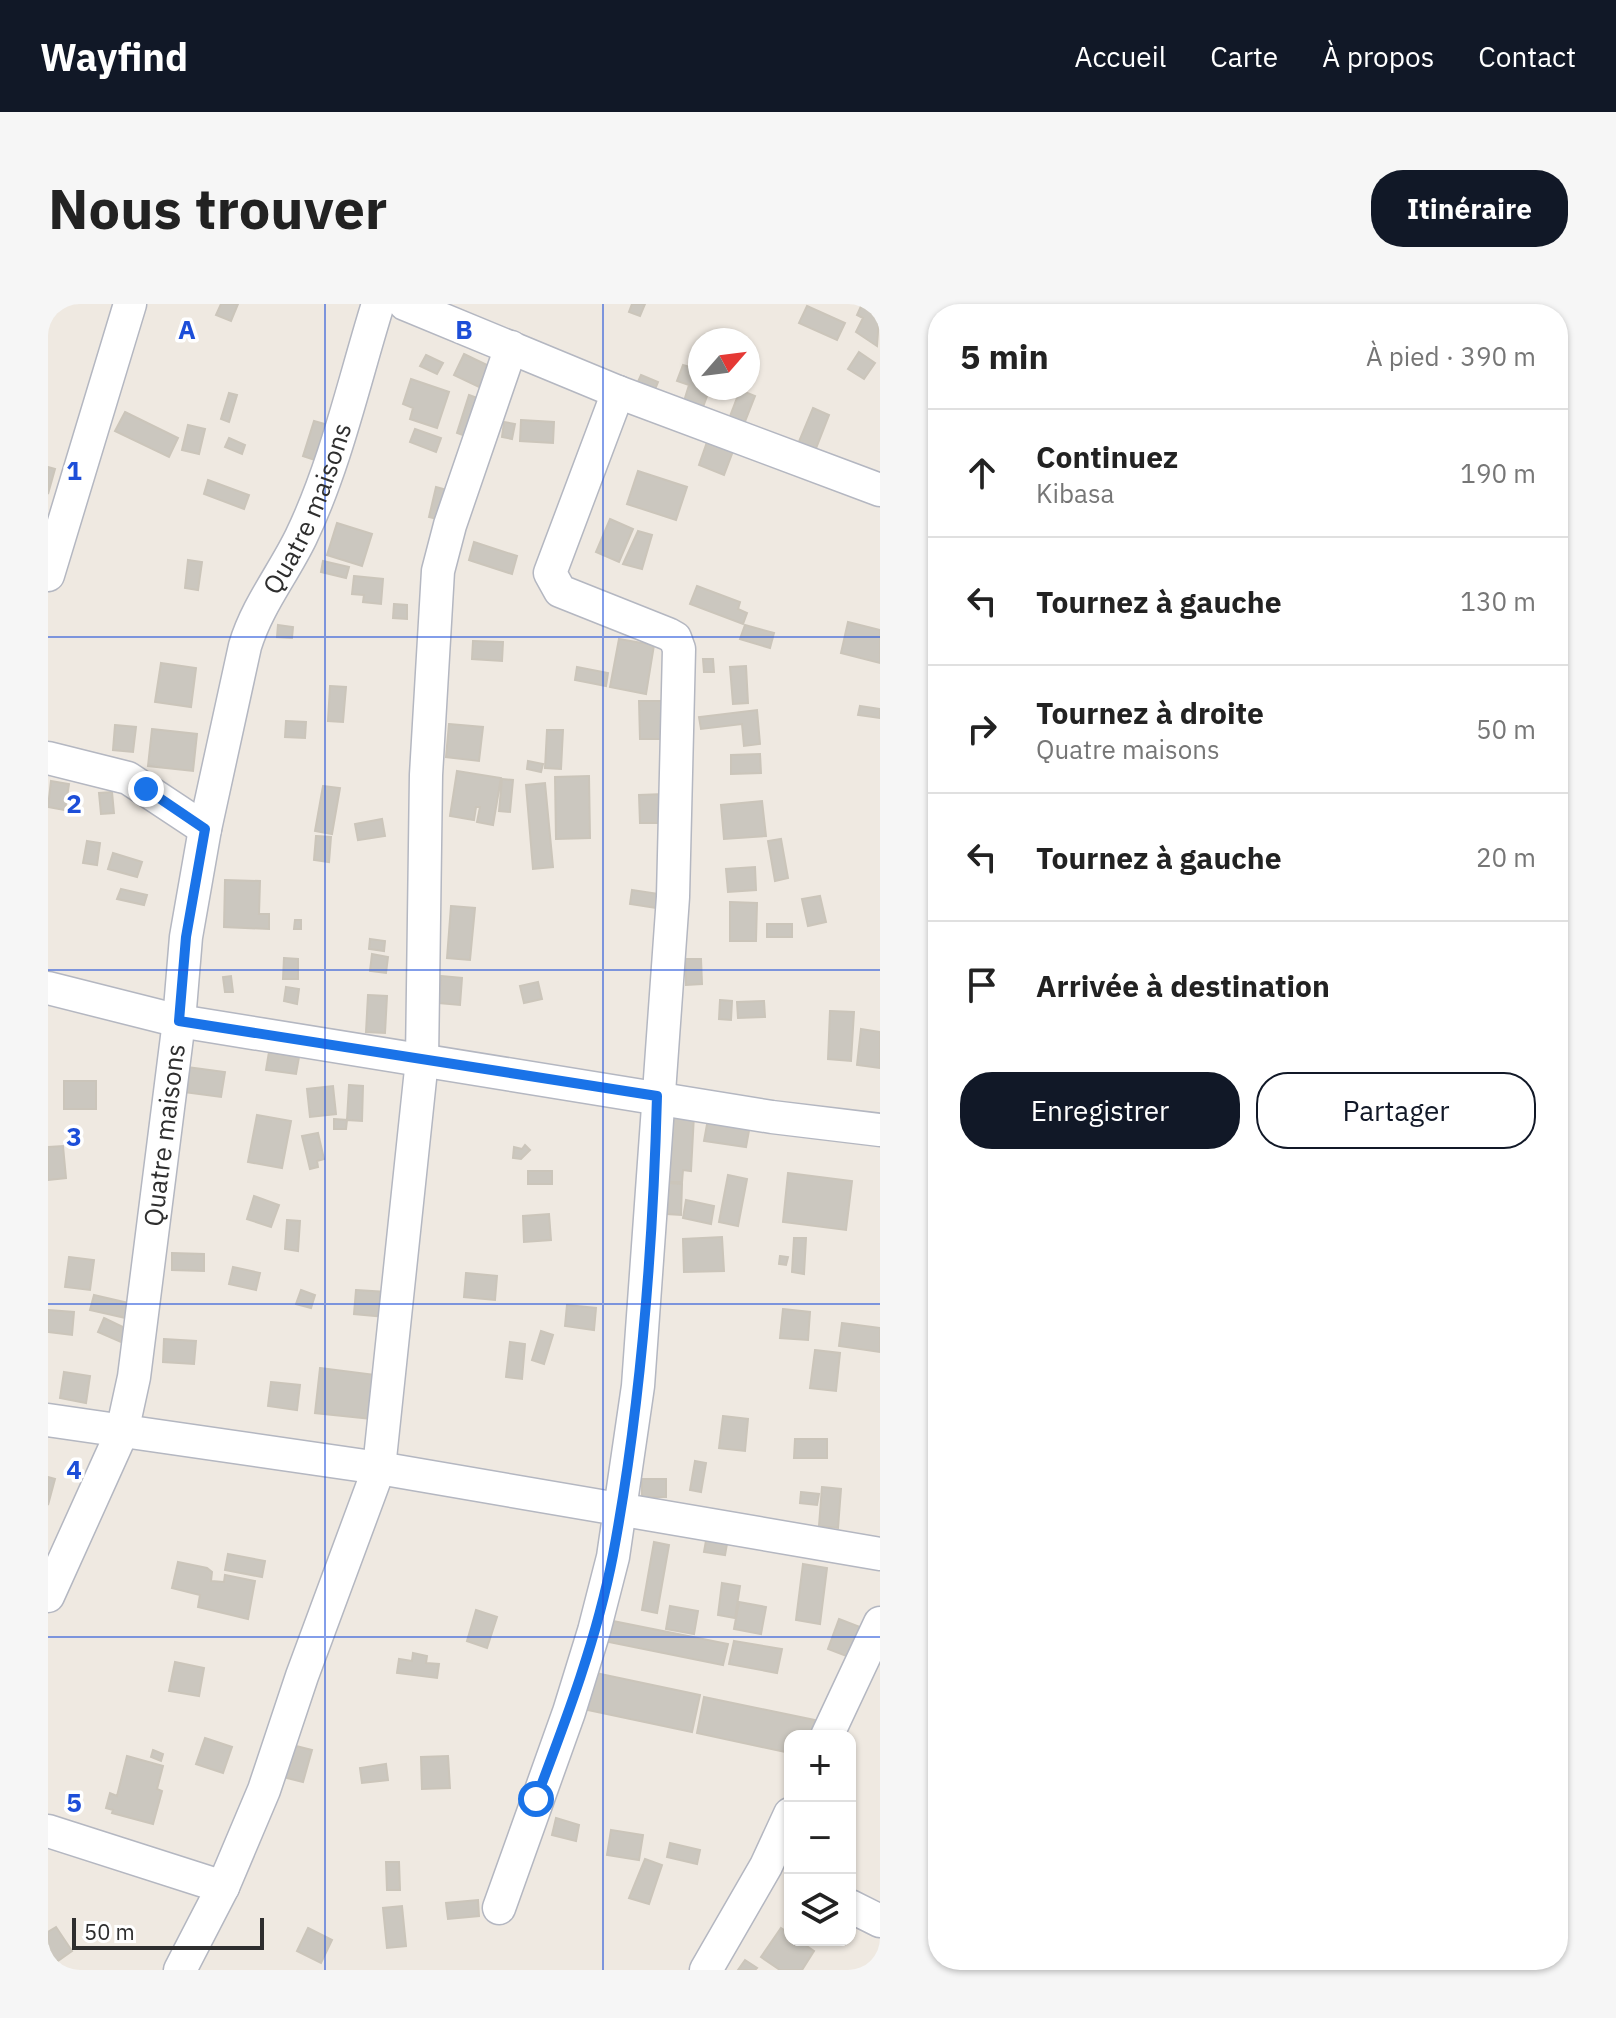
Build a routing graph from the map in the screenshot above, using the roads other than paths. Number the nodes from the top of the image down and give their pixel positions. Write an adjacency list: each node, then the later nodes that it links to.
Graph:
1 (130, 304): 7 (street)
2 (378, 304): 9 (street, Quatre maisons)
3 (405, 304): 4 (street)
4 (511, 347): 5 (street); 12 (street)
5 (618, 392): 6 (street); 13 (street)
6 (880, 490)
7 (48, 575)
8 (48, 758): 9 (street)
9 (205, 829): 11 (street, Quatre maisons)
10 (48, 988): 11 (street)
11 (179, 1021): 12 (street); 16 (street, Quatre maisons)
12 (422, 1060): 13 (street); 17 (street)
13 (657, 1096): 14 (street); 18 (street)
14 (880, 1130)
15 (48, 1420): 16 (street)
16 (122, 1432): 17 (street); 20 (street, Quatre maisons)
17 (379, 1468): 18 (street); 26 (street)
18 (620, 1507): 19 (street); 27 (street)
19 (880, 1554)
20 (48, 1596)
21 (880, 1623): 22 (street)
22 (830, 1730)
23 (48, 1831): 26 (street)
24 (784, 1843): 25 (street)
25 (778, 1872): 31 (street)
26 (223, 1887): 30 (street)
27 (499, 1908)
28 (856, 1909): 29 (street)
29 (880, 1921)
30 (180, 1970)
31 (706, 1970)

